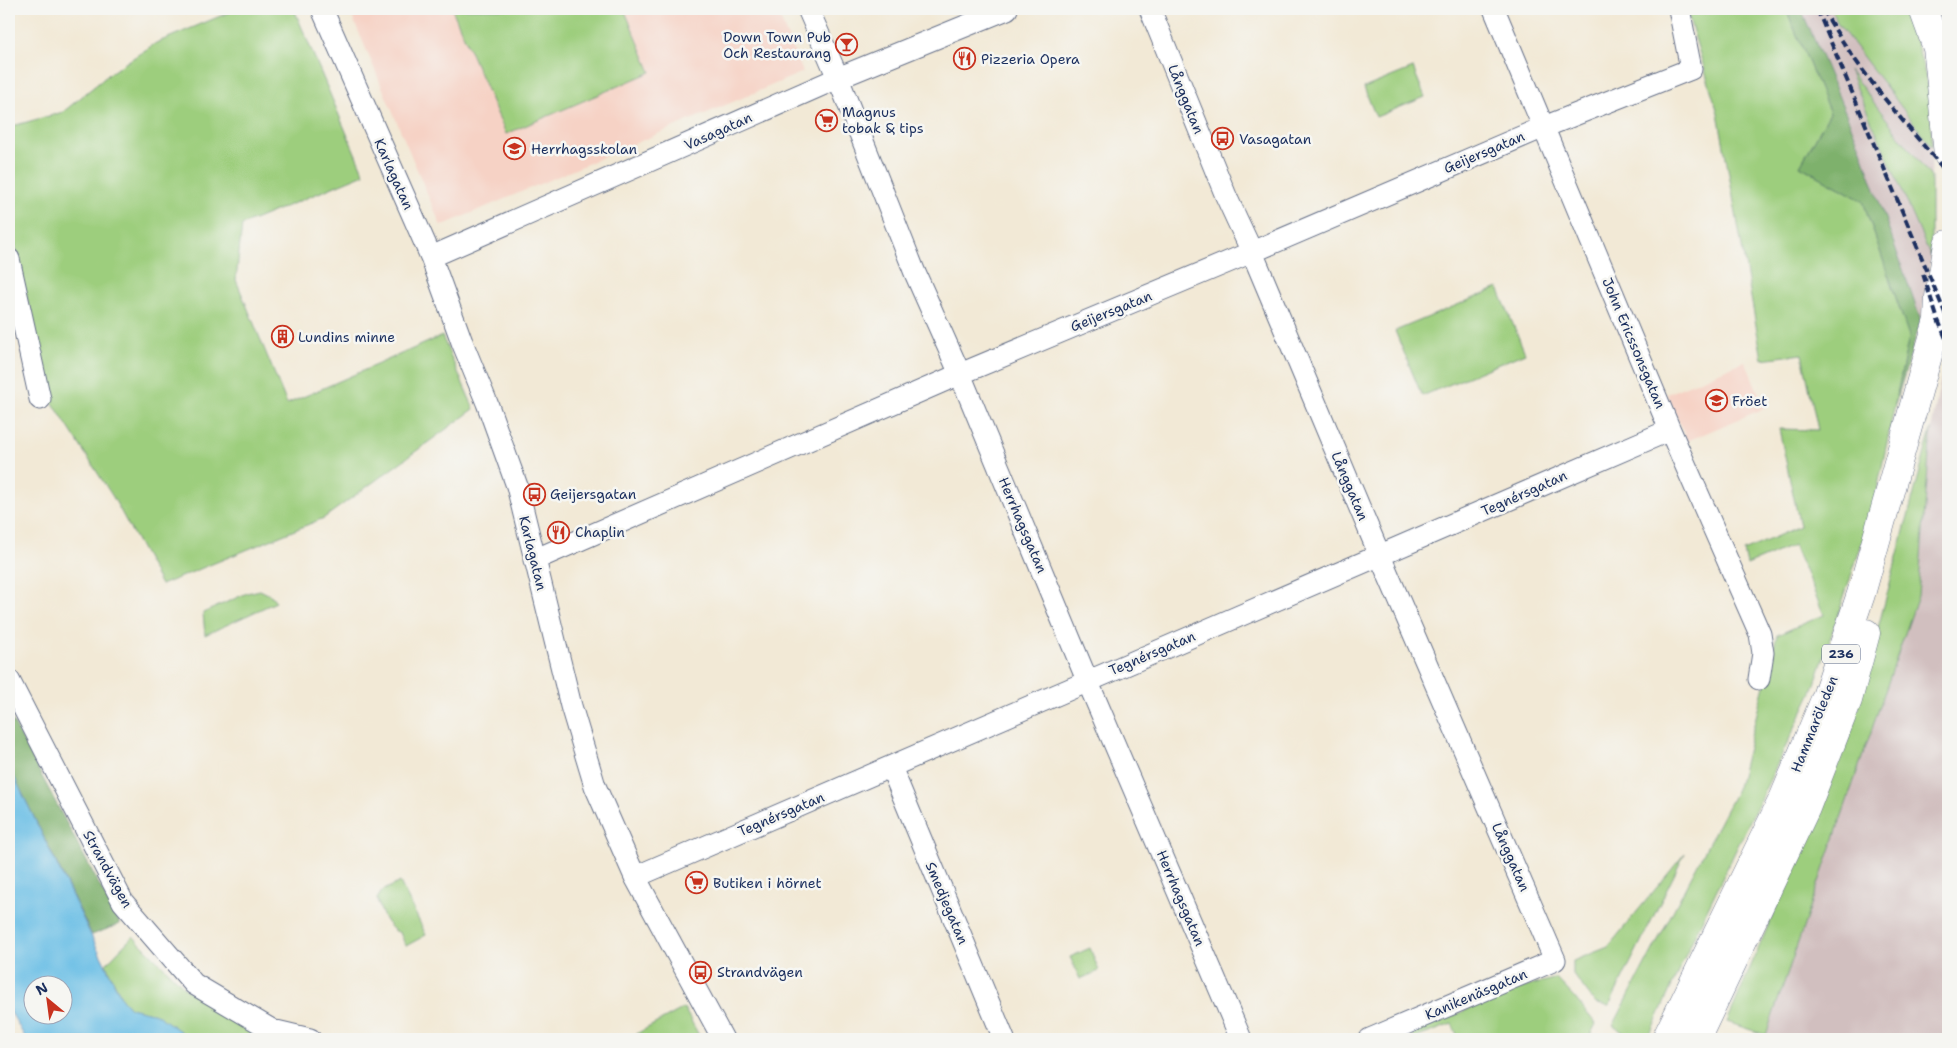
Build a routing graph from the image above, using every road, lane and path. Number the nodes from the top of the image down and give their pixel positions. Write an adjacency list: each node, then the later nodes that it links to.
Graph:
1 (322, 9): 16 (street, Karlagatan)
2 (808, 9): 11 (street, Herrhagsgatan)
3 (1007, 9): 11 (street, Vasagatan)
4 (1150, 9): 15 (street, Långgatan)
5 (1494, 9): 12 (street, John Ericssonsgatan)
6 (1679, 9): 12 (street, Geijersgatan)
7 (1923, 9): 10 (main road)
8 (1942, 9): 9 (main road)
9 (1948, 25)
10 (1944, 64): 13 (main road)
11 (838, 78): 16 (street, Vasagatan); 19 (street, Herrhagsgatan)
12 (1544, 127): 15 (street, Geijersgatan); 21 (street, John Ericssonsgatan)
13 (1948, 155)
14 (1948, 244): 35 (main road, Hammaröleden / 236)
15 (1252, 252): 19 (street, Geijersgatan); 22 (street, Långgatan)
16 (431, 257): 23 (street, Karlagatan)
17 (9, 259): 20 (street)
18 (1948, 334): 36 (main road, Hammaröleden / 236)
19 (960, 374): 23 (street, Geijersgatan); 26 (street, Herrhagsgatan)
20 (40, 399)
21 (1670, 430): 22 (street, Tegnérsgatan); 24 (street, John Ericssonsgatan)
22 (1380, 556): 26 (street, Tegnérsgatan); 29 (street, Långgatan)
23 (534, 560): 28 (street, Karlagatan)
24 (1759, 679)
25 (9, 680): 30 (street, Strandvägen)
26 (1087, 680): 27 (street, Tegnérsgatan); 33 (street, Herrhagsgatan)
27 (890, 767): 28 (street, Tegnérsgatan); 32 (street, Smedjegatan)
28 (634, 876): 31 (street, Karlagatan)
29 (1555, 960): 34 (street, Kanikenäsgatan)
30 (310, 1039)
31 (723, 1039)
32 (1004, 1039)
33 (1241, 1039)
34 (1370, 1039)
35 (1666, 1039)
36 (1696, 1039)

